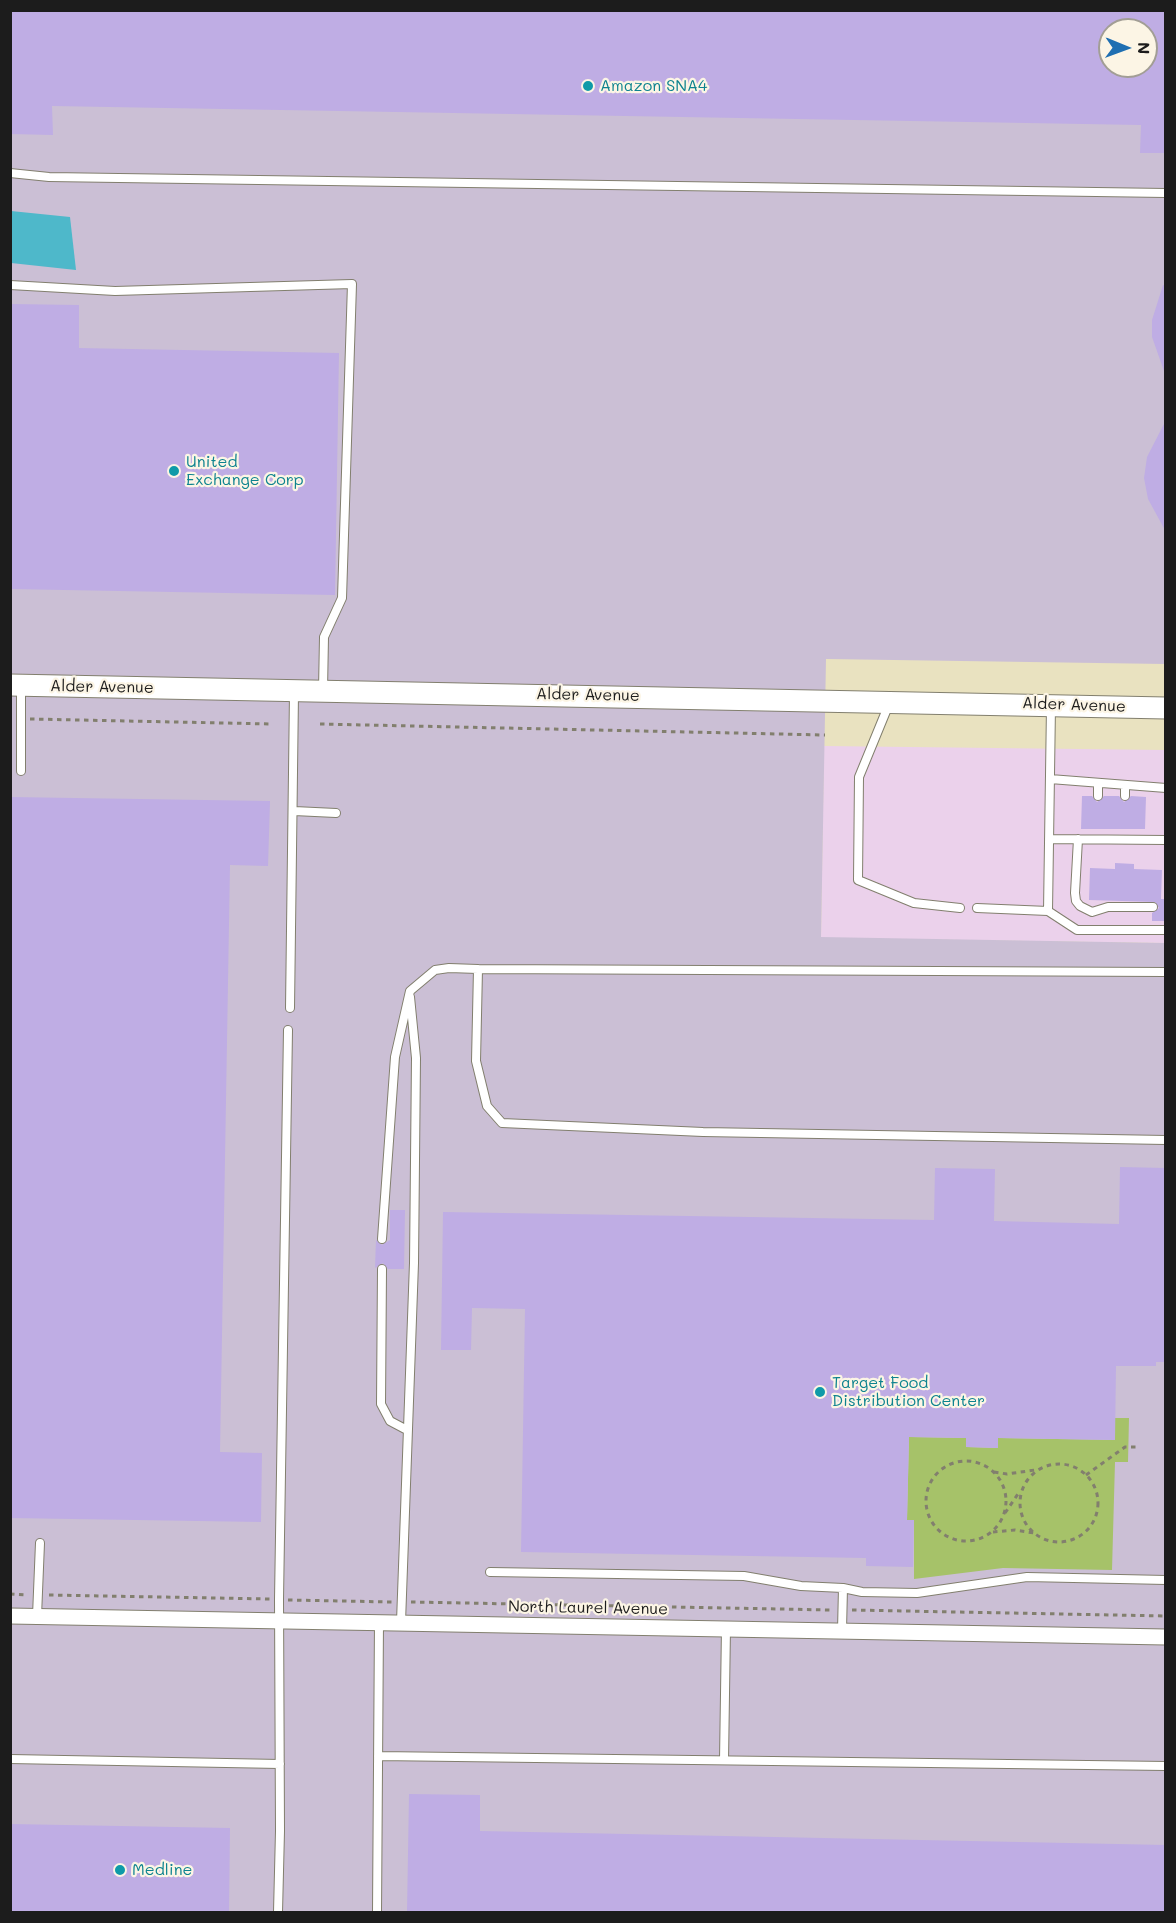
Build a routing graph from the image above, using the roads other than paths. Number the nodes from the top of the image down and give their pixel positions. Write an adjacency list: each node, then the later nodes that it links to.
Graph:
1 (10, 174): 2 (lane)
2 (1166, 194)
3 (10, 285): 6 (lane)
4 (16, 685): 5 (main road, Alder Avenue); 10 (lane)
5 (294, 692): 6 (main road, Alder Avenue); 17 (lane)
6 (323, 692): 7 (main road, Alder Avenue)
7 (891, 701): 8 (main road, Alder Avenue); 27 (lane)
8 (1051, 705): 9 (main road, Alder Avenue); 11 (lane)
9 (1166, 708)
10 (21, 771)
11 (1050, 779): 12 (lane); 21 (lane)
12 (1098, 783): 13 (lane); 15 (lane)
13 (1125, 785): 14 (lane); 16 (lane)
14 (1166, 788)
15 (1098, 796)
16 (1125, 796)
17 (294, 811): 18 (lane); 34 (lane)
18 (336, 813)
19 (1096, 829): 23 (lane)
20 (1125, 829): 24 (lane)
21 (1049, 839): 22 (lane); 29 (lane)
22 (1078, 839): 23 (lane); 26 (lane)
23 (1097, 839): 24 (lane)
24 (1125, 840): 25 (lane)
25 (1166, 840)
26 (1153, 907)
27 (960, 908)
28 (977, 908): 29 (lane)
29 (1048, 911): 30 (lane)
30 (1166, 930)
31 (478, 969): 32 (lane); 33 (lane); 36 (lane)
32 (1166, 972)
33 (410, 991): 37 (lane); 39 (lane)
34 (290, 1008)
35 (288, 1030): 46 (lane)
36 (1166, 1140)
37 (382, 1239)
38 (382, 1269): 39 (lane)
39 (407, 1430): 48 (lane)
40 (40, 1544): 45 (lane)
41 (490, 1572): 43 (lane)
42 (1166, 1580): 43 (lane)
43 (843, 1588): 50 (lane)
44 (10, 1616): 45 (street, North Laurel Avenue)
45 (37, 1616): 46 (street, North Laurel Avenue)
46 (279, 1620): 47 (street, North Laurel Avenue); 55 (lane)
47 (379, 1622): 48 (street, North Laurel Avenue); 52 (lane)
48 (401, 1622): 49 (street, North Laurel Avenue)
49 (726, 1628): 50 (street, North Laurel Avenue); 54 (lane)
50 (842, 1630): 51 (street, North Laurel Avenue)
51 (1166, 1637)
52 (378, 1756): 54 (lane); 58 (lane)
53 (10, 1759): 55 (lane)
54 (724, 1760): 56 (lane)
55 (280, 1764): 57 (lane)
56 (1166, 1766)
57 (278, 1912)
58 (377, 1912)

